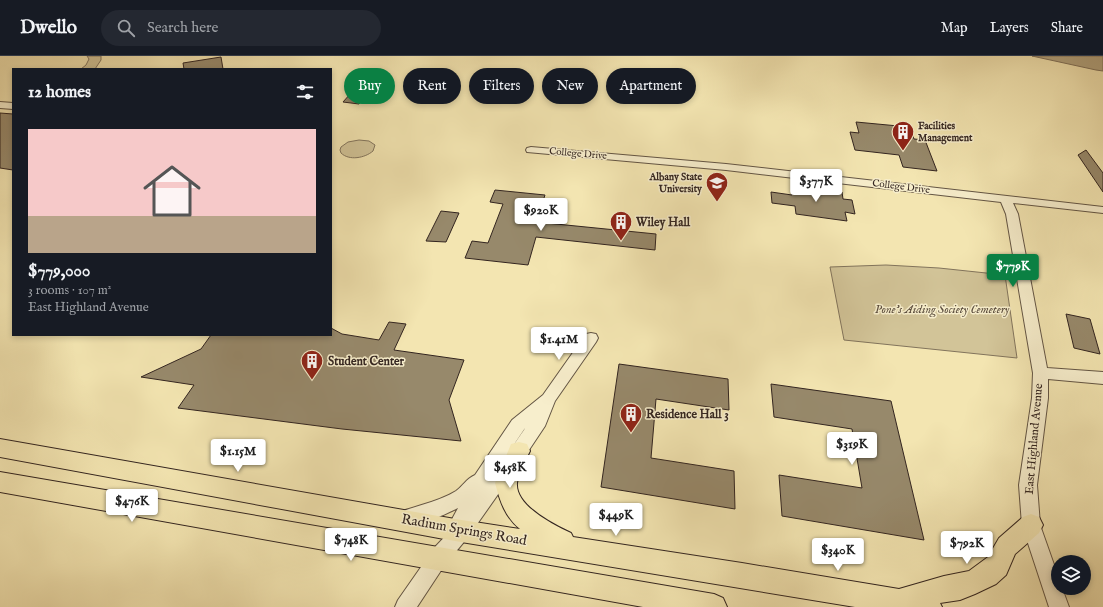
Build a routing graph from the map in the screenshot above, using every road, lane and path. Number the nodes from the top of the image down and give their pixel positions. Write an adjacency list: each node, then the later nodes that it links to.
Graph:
1 (0, 104): 2 (street)
2 (12, 106)
3 (531, 150): 4 (street, College Drive)
4 (1005, 199): 5 (street, College Drive); 7 (street, East Highland Avenue)
5 (1103, 210)
6 (591, 338): 9 (street)
7 (1040, 373): 8 (street); 15 (street, East Highland Avenue)
8 (1103, 378)
9 (549, 398): 11 (street); 12 (street)
10 (4, 449): 14 (main road, Radium Springs Road)
11 (519, 451): 16 (street); 17 (main road)
12 (486, 471): 14 (street); 16 (street)
13 (0, 482): 18 (main road)
14 (399, 520): 16 (main road, Radium Springs Road)
15 (1031, 525): 19 (main road); 23 (street, East Highland Avenue)
16 (459, 530): 17 (main road, Radium Springs Road); 18 (street)
17 (580, 549): 19 (main road, Radium Springs Road)
18 (438, 559): 20 (street); 21 (main road)
19 (898, 602): 22 (main road, Radium Springs Road)
20 (405, 607)
21 (714, 607)
22 (929, 607)
23 (1059, 607)

